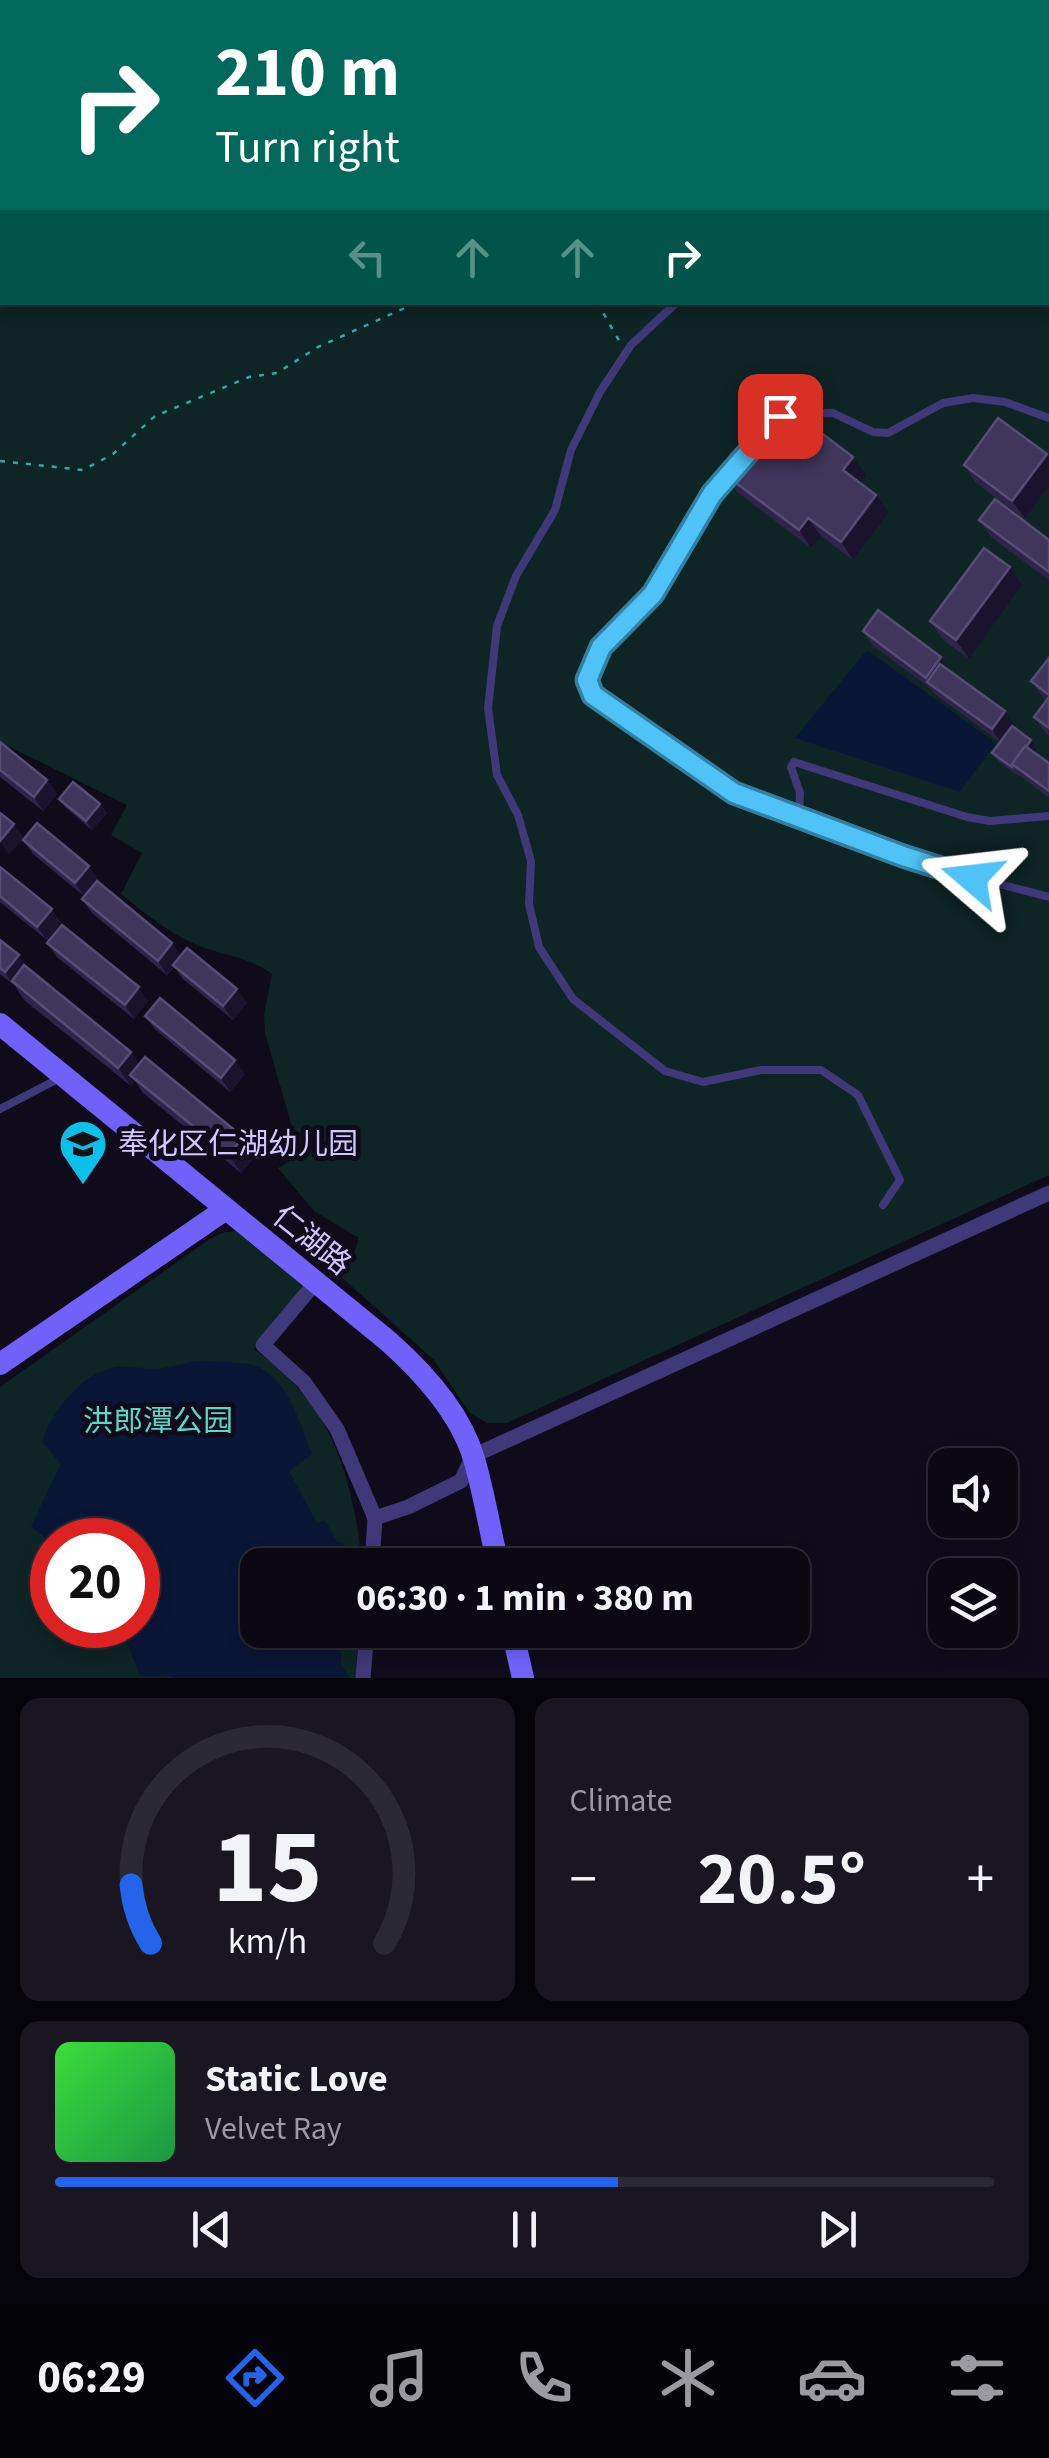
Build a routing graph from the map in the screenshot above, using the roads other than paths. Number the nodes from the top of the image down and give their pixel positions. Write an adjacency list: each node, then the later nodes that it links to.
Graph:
1 (674, 305): 12 (lane)
2 (780, 416): 3 (lane)
3 (1049, 418)
4 (735, 468): 5 (lane)
5 (799, 815): 6 (lane); 7 (lane)
6 (1049, 816)
7 (1049, 897)
8 (0, 1024): 9 (street, 仁湖路)
9 (64, 1076): 10 (lane); 13 (street, 仁湖路)
10 (0, 1109)
11 (1049, 1193): 16 (street)
12 (883, 1206)
13 (226, 1209): 14 (street, 仁湖路); 15 (street)
14 (316, 1282): 16 (street, 仁湖路); 17 (street)
15 (0, 1364)
16 (473, 1456): 17 (street); 19 (street, 仁湖路)
17 (375, 1518): 18 (street)
18 (373, 1548)
19 (494, 1548)
20 (365, 1648): 22 (street)
21 (516, 1648): 23 (street)
22 (363, 1678)
23 (523, 1678)

